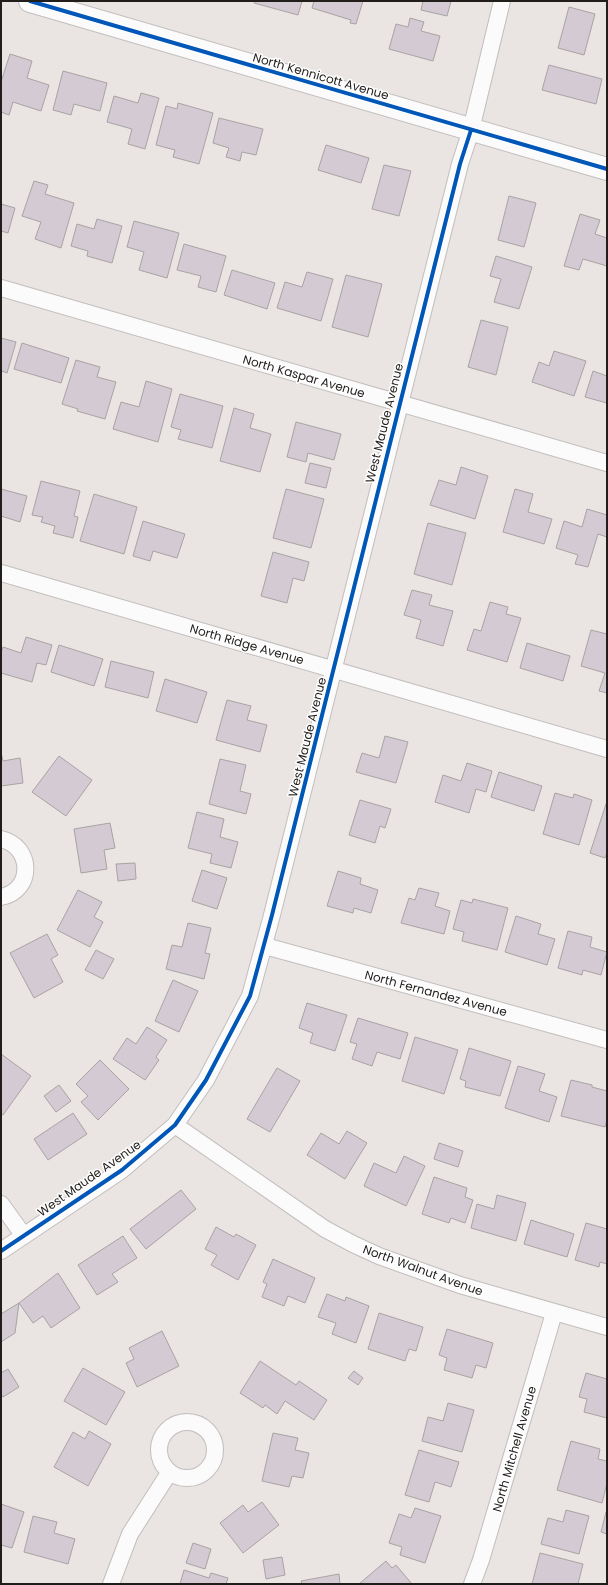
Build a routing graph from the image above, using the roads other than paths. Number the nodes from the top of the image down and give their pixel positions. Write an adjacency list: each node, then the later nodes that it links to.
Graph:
1 (30, 1): 3 (street, North Kennicott Avenue)
2 (502, 1): 3 (street, West Maude Avenue)
3 (471, 130): 4 (street, North Kennicott Avenue); 6 (street, West Maude Avenue)
4 (607, 169)
5 (1, 288): 6 (street, North Kaspar Avenue)
6 (400, 403): 7 (street, North Kaspar Avenue); 9 (street, West Maude Avenue)
7 (607, 463)
8 (1, 573): 9 (street, North Ridge Avenue)
9 (334, 669): 10 (street, North Ridge Avenue); 13 (street, West Maude Avenue)
10 (607, 749)
11 (1, 839): 12 (street)
12 (1, 897)
13 (264, 946): 14 (street, North Fernandez Avenue); 15 (street, West Maude Avenue)
14 (607, 1040)
15 (175, 1125): 17 (street, West Maude Avenue); 19 (street, North Walnut Avenue)
16 (1, 1204): 17 (street)
17 (24, 1236): 18 (street, West Maude Avenue)
18 (1, 1251)
19 (554, 1313): 20 (street, North Walnut Avenue); 23 (street, North Mitchell Avenue)
20 (607, 1327)
21 (170, 1473): 22 (street)
22 (111, 1584)
23 (472, 1584)

